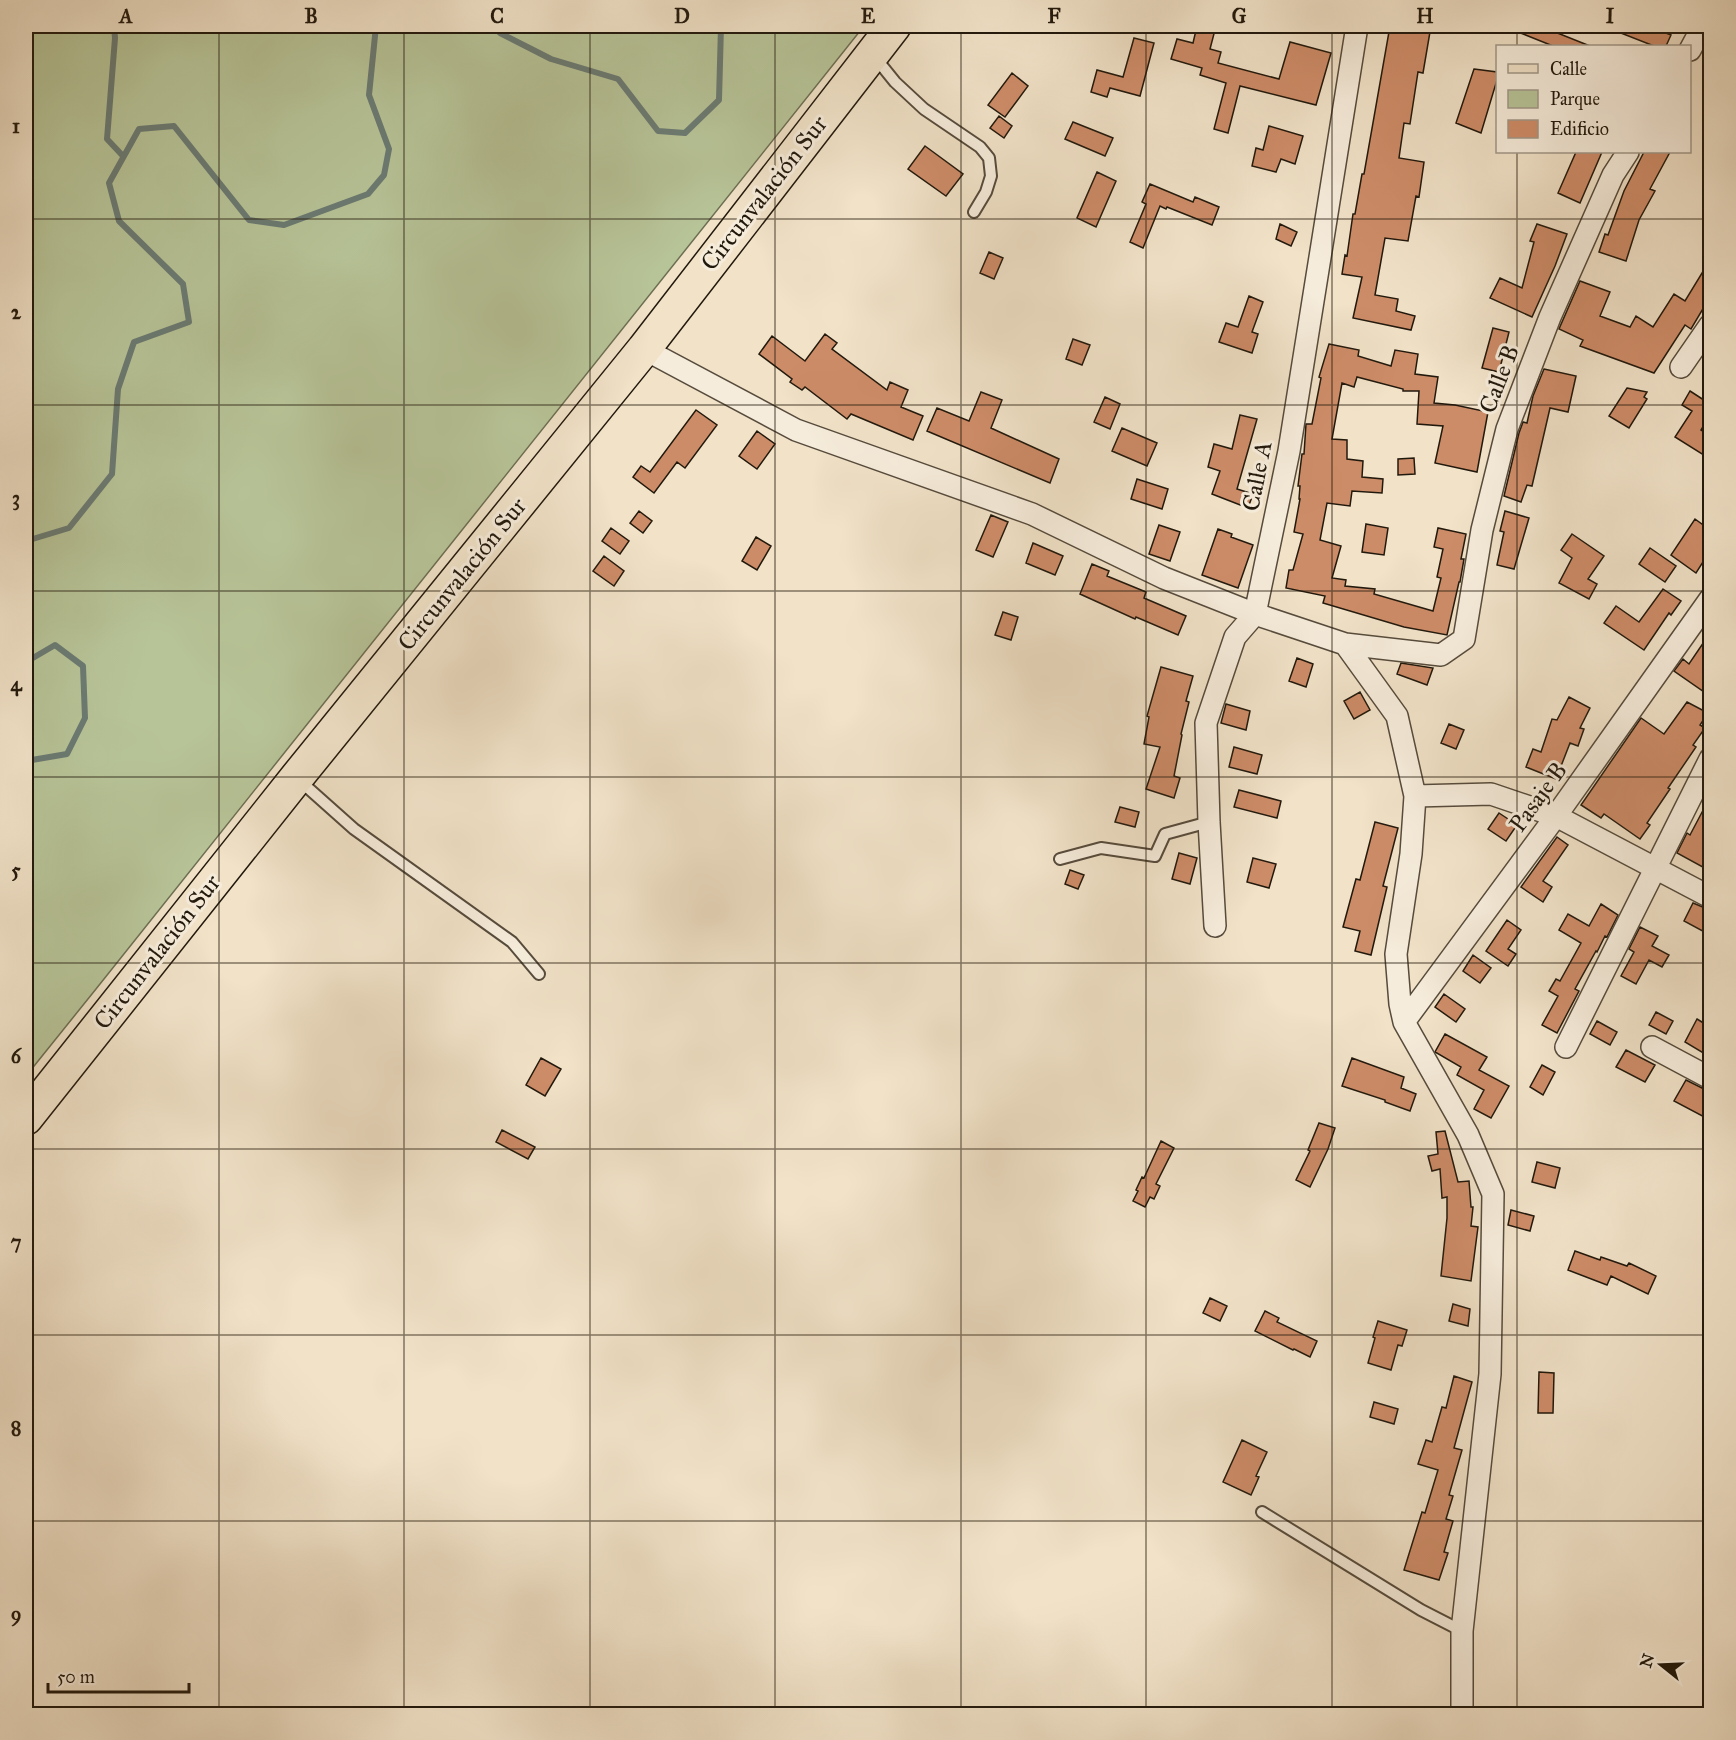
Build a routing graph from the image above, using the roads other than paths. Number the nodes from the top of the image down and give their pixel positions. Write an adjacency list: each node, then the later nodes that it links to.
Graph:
1 (894, 26): 5 (main road, Circunvalación Sur)
2 (1357, 26): 12 (street, Calle A)
3 (1703, 26): 4 (street)
4 (1691, 47)
5 (872, 54): 7 (lane); 9 (main road, Circunvalación Sur)
6 (1627, 153): 13 (street, Calle B)
7 (974, 212)
8 (1710, 325): 10 (street)
9 (644, 349): 12 (street); 15 (main road, Circunvalación Sur)
10 (1681, 367)
11 (1710, 599): 17 (street, Pasaje B)
12 (1255, 614): 13 (street); 18 (street, Calle A)
13 (1345, 644): 16 (street)
14 (1710, 759): 20 (street)
15 (297, 777): 23 (lane); 28 (main road, Circunvalación Sur)
16 (1415, 796): 17 (street); 24 (street)
17 (1556, 816): 20 (street); 24 (street, Pasaje B)
18 (1209, 822): 19 (lane); 22 (street, Calle A)
19 (1060, 858)
20 (1654, 869): 21 (street); 25 (street)
21 (1710, 897)
22 (1215, 927)
23 (538, 974)
24 (1404, 1022): 30 (street)
25 (1566, 1047)
26 (1652, 1047): 27 (street)
27 (1710, 1078)
28 (26, 1118)
29 (1262, 1512): 30 (lane)
30 (1462, 1631): 31 (street)
31 (1462, 1714)

